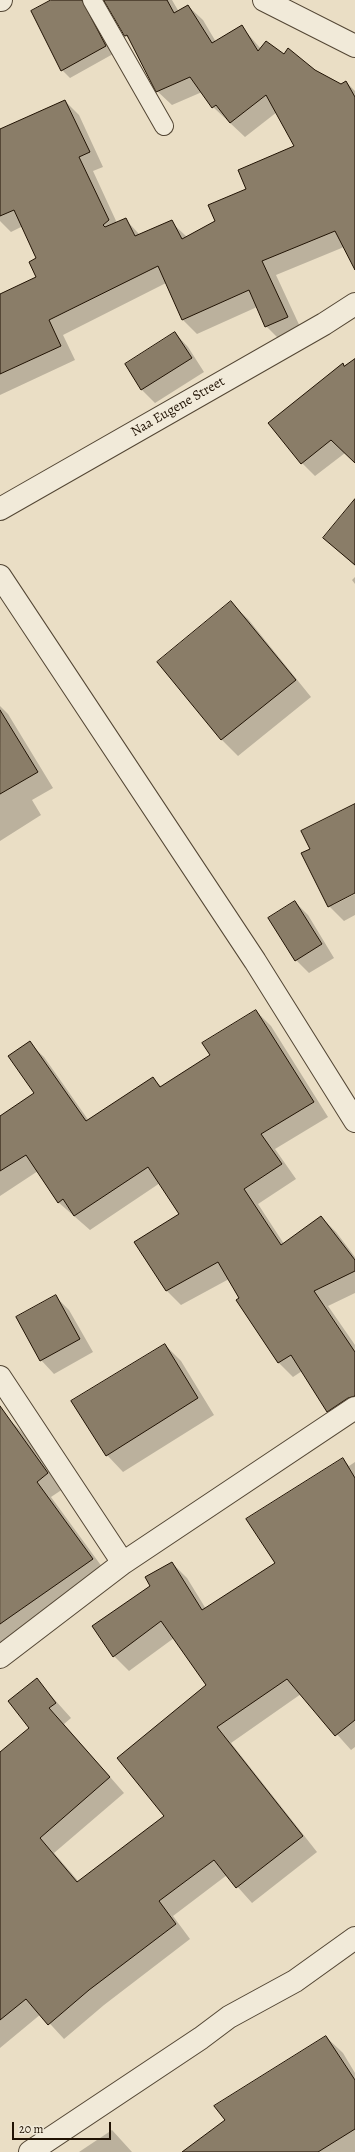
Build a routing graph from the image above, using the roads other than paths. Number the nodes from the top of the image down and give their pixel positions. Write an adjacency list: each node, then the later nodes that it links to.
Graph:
1 (92, 0): 4 (lane)
2 (264, 0): 3 (street)
3 (355, 46)
4 (164, 126)
5 (355, 304): 6 (street, Naa Eugene Street)
6 (0, 509)
7 (0, 576): 8 (street)
8 (355, 1121)
9 (0, 1377): 11 (street)
10 (355, 1408): 11 (street)
11 (123, 1564): 12 (street)
12 (0, 1657)
13 (352, 1947): 14 (street)
14 (30, 2152)

